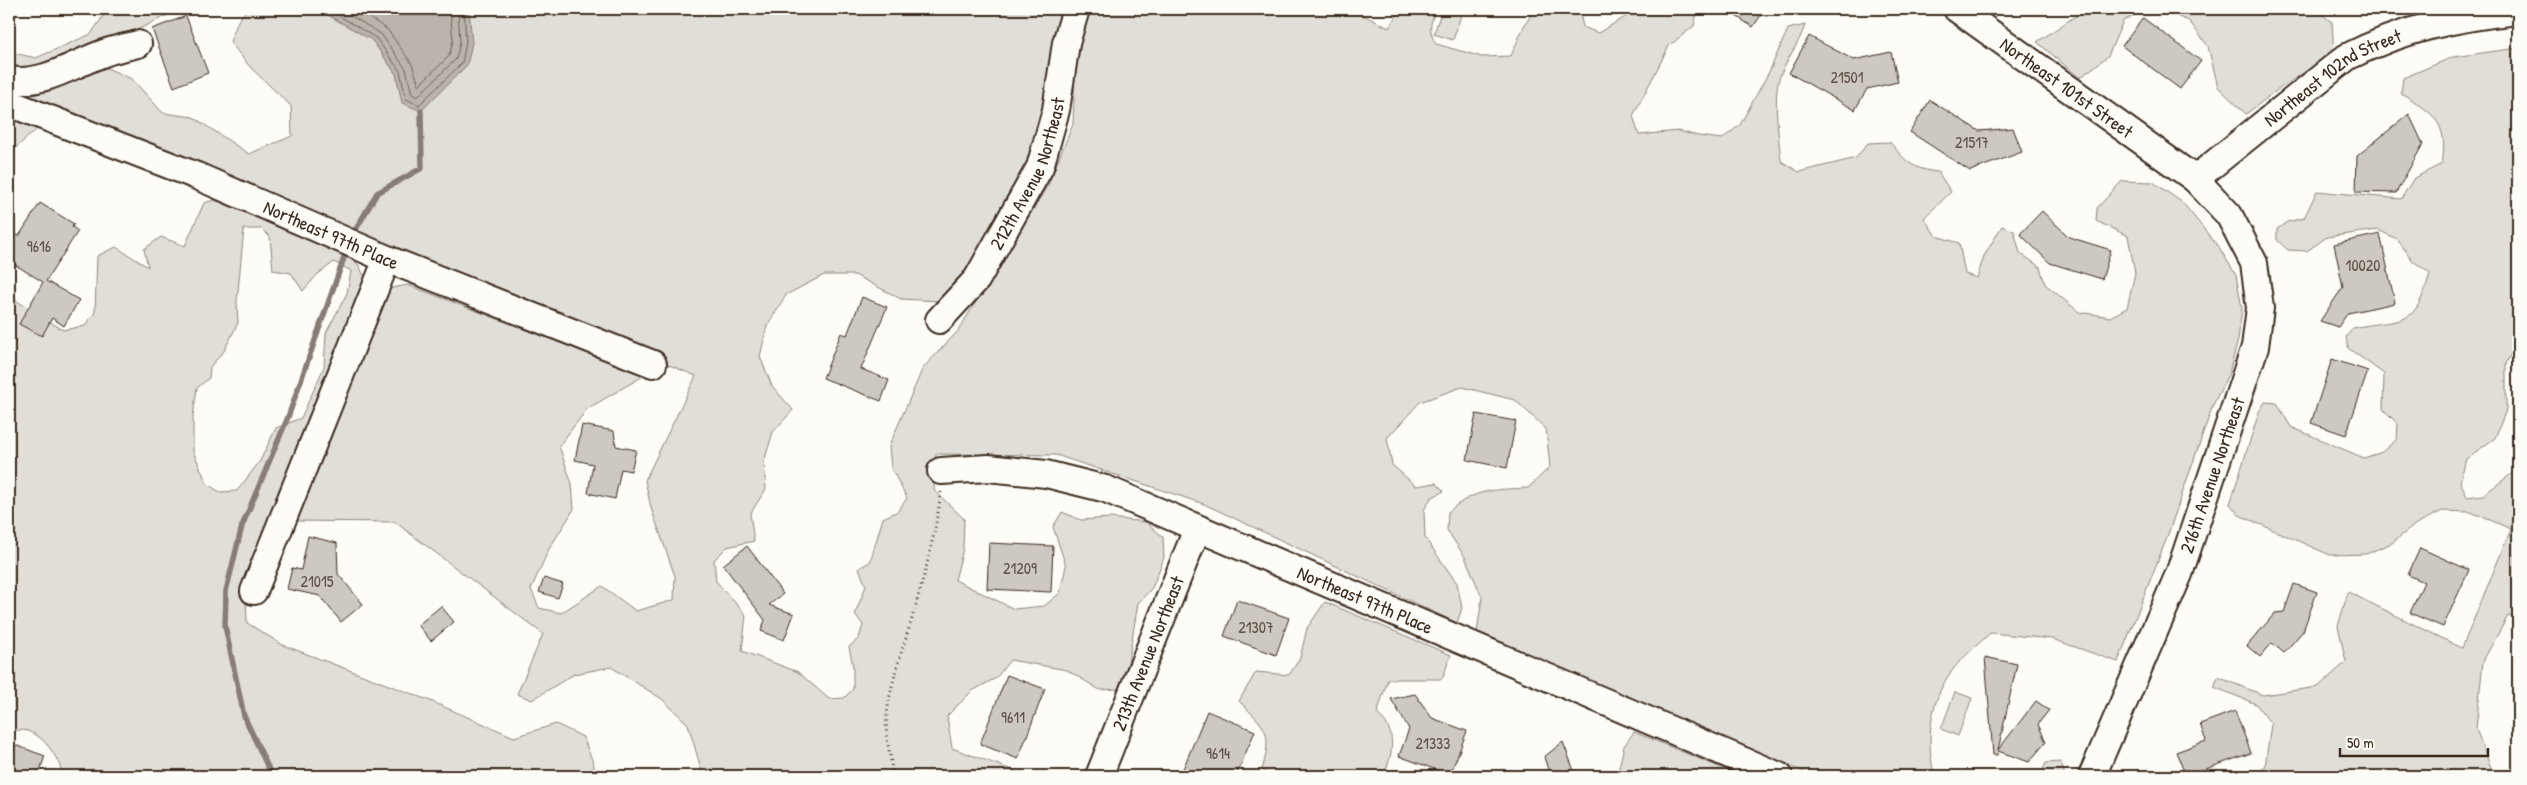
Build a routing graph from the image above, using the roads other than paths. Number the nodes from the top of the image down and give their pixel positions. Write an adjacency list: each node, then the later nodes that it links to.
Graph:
1 (1076, 9): 9 (street, 212th Avenue Northeast)
2 (1957, 9): 7 (street, Northeast 101st Street)
3 (2518, 11): 7 (street, Northeast 102nd Street)
4 (138, 44): 5 (street)
5 (9, 80)
6 (9, 103): 8 (street, Northeast 97th Place)
7 (2195, 179): 16 (street, 216th Avenue Northeast)
8 (387, 259): 10 (street, Northeast 97th Place); 13 (street)
9 (940, 320)
10 (653, 364)
11 (940, 471): 12 (street, Northeast 97th Place)
12 (1197, 529): 14 (street, 213th Avenue Northeast); 15 (street, Northeast 97th Place)
13 (254, 591)
14 (1099, 776)
15 (1779, 776)
16 (2092, 776)

